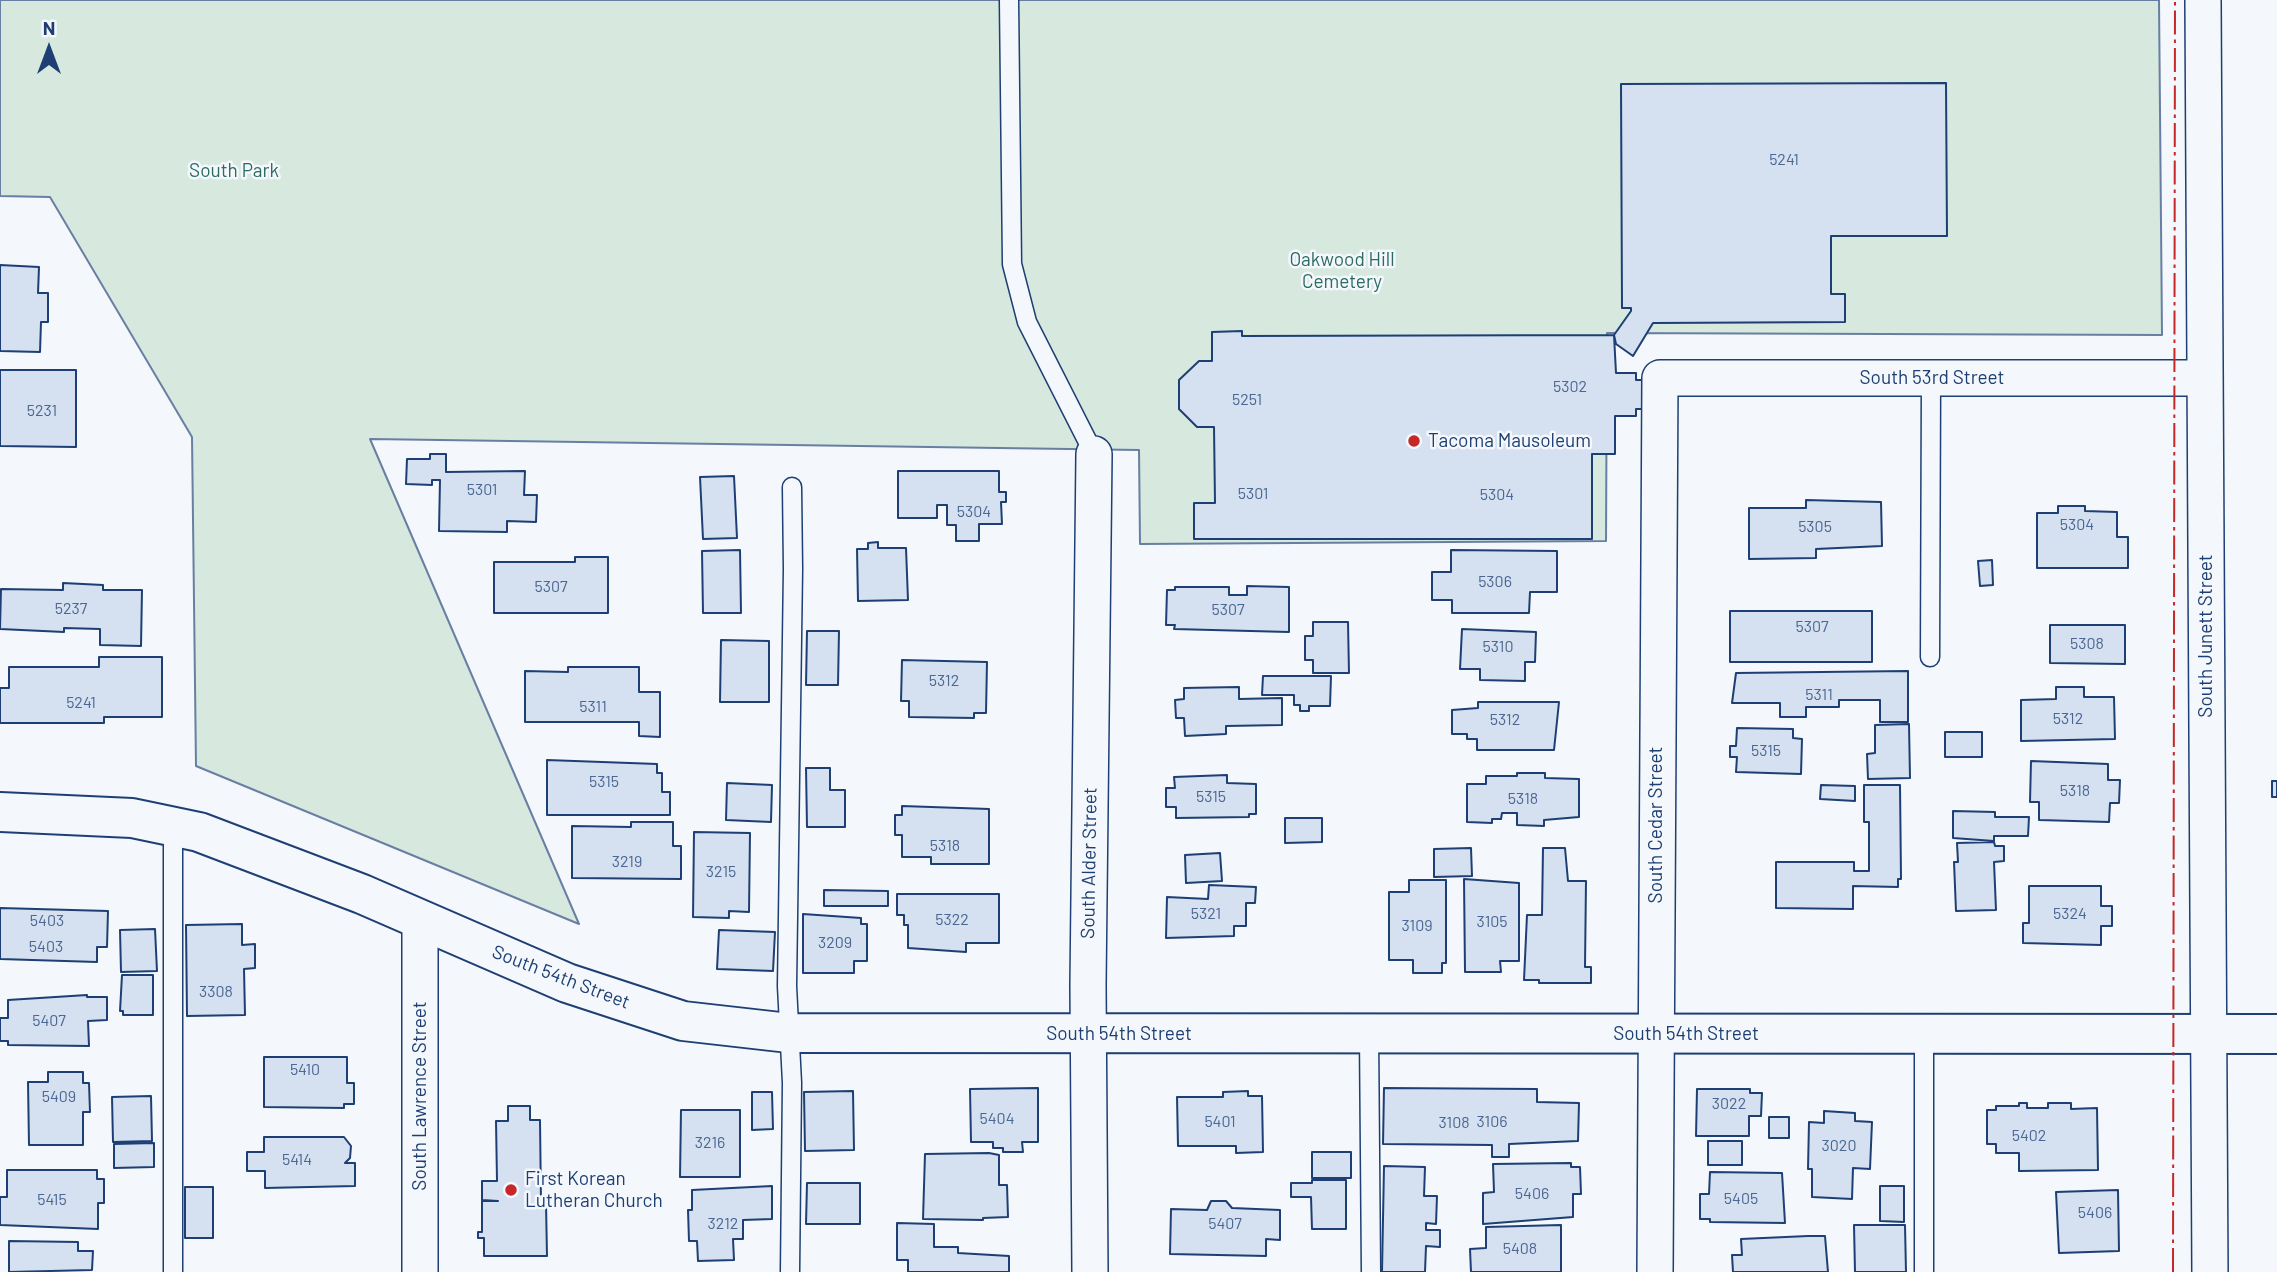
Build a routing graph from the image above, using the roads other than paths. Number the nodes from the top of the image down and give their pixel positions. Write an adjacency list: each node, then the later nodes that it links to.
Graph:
1 (1009, 0): 6 (lane)
2 (2203, 0): 5 (street, South Junett Street)
3 (1660, 378): 4 (street, South 53rd Street); 15 (street, South Cedar Street)
4 (1931, 378): 5 (street, South 53rd Street); 8 (lane)
5 (2204, 378): 17 (street, South Junett Street)
6 (1094, 454): 14 (street, South Alder Street)
7 (792, 487): 12 (lane)
8 (1930, 657)
9 (0, 812): 10 (street, South 54th Street)
10 (173, 825): 11 (street, South 54th Street); 19 (lane)
11 (420, 921): 12 (street, South 54th Street); 20 (street, South Lawrence Street)
12 (789, 1033): 14 (street, South 54th Street); 21 (lane)
13 (1369, 1033): 14 (street, South 54th Street); 15 (street, South 54th Street); 23 (lane)
14 (1089, 1034): 22 (street, South Alder Street)
15 (1654, 1034): 16 (street, South 54th Street); 24 (street, South Cedar Street)
16 (1924, 1034): 17 (street, South 54th Street); 25 (lane)
17 (2209, 1034): 18 (street, South 54th Street); 26 (street, South Junett Street)
18 (2277, 1034)
19 (173, 1272)
20 (420, 1272)
21 (790, 1272)
22 (1090, 1272)
23 (1371, 1272)
24 (1655, 1272)
25 (1924, 1272)
26 (2210, 1272)

